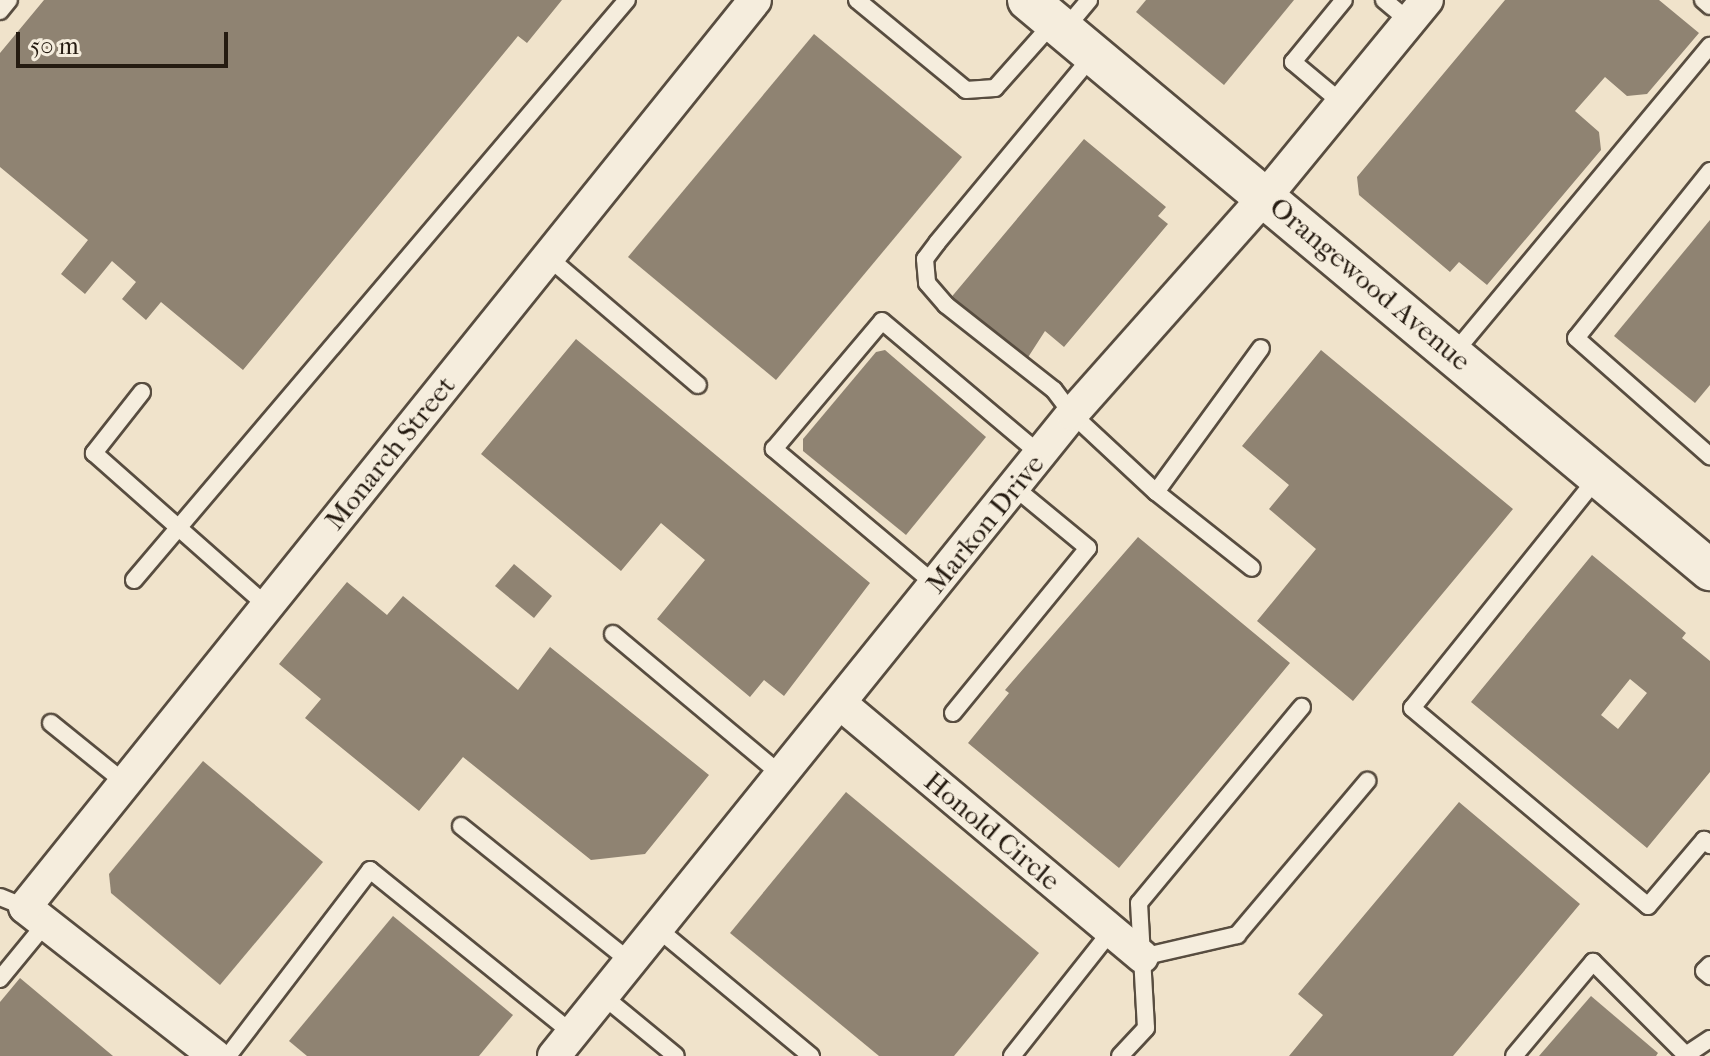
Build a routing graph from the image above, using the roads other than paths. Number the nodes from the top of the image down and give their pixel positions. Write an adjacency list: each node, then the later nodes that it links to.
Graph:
1 (9, 0): 11 (lane)
2 (627, 0): 28 (lane)
3 (755, 0): 17 (street, Monarch Street)
4 (857, 0): 12 (lane)
5 (1089, 0): 12 (lane)
6 (1344, 0): 14 (lane)
7 (1384, 0): 10 (lane)
8 (1703, 0): 9 (lane)
9 (1710, 6)
10 (1418, 10): 14 (street, Markon Drive)
11 (0, 11)
12 (1060, 26): 16 (street, Orangewood Avenue); 22 (lane)
13 (1710, 46): 19 (lane)
14 (1342, 103): 16 (street, Markon Drive)
15 (1710, 171): 23 (lane)
16 (1265, 197): 19 (street, Orangewood Avenue); 22 (street, Markon Drive)
17 (548, 257): 20 (lane); 33 (street, Monarch Street)
18 (1261, 348): 27 (lane)
19 (1454, 353): 25 (street, Orangewood Avenue)
20 (698, 385)
21 (142, 392): 28 (lane)
22 (1072, 414): 24 (street, Markon Drive); 27 (lane)
23 (1708, 450)
24 (1040, 454): 26 (street, Markon Drive); 32 (lane)
25 (1599, 475): 29 (street, Orangewood Avenue); 43 (lane)
26 (1014, 487): 32 (street, Markon Drive); 37 (lane)
27 (1156, 492): 30 (lane)
28 (178, 531): 31 (lane); 33 (lane)
29 (1705, 555)
30 (1252, 568)
31 (134, 580)
32 (936, 585): 35 (street, Markon Drive)
33 (267, 606): 41 (street, Monarch Street)
34 (613, 634): 39 (lane)
35 (841, 704): 39 (street, Markon Drive); 46 (street, Honold Circle)
36 (1302, 707): 47 (lane)
37 (953, 713)
38 (51, 723): 41 (lane)
39 (783, 776): 45 (street, Markon Drive)
40 (1367, 781): 47 (lane)
41 (125, 783): 44 (street, Monarch Street)
42 (461, 826): 48 (lane)
43 (1710, 845)
44 (24, 909): 51 (lane); 56 (street)
45 (658, 929): 48 (street, Markon Drive); 59 (lane)
46 (1111, 931): 47 (street, Honold Circle); 60 (lane)
47 (1142, 957): 61 (lane)
48 (631, 962): 52 (street, Markon Drive)
49 (1710, 965): 50 (lane)
50 (1710, 976)
51 (0, 979)
52 (603, 996): 54 (street, Markon Drive); 58 (lane)
53 (1710, 1039): 55 (lane)
54 (563, 1045): 57 (lane)
55 (1688, 1055): 62 (lane)
56 (215, 1056)
57 (228, 1056)
58 (676, 1056)
59 (811, 1056)
60 (1012, 1056)
61 (1120, 1056)
62 (1514, 1056)

